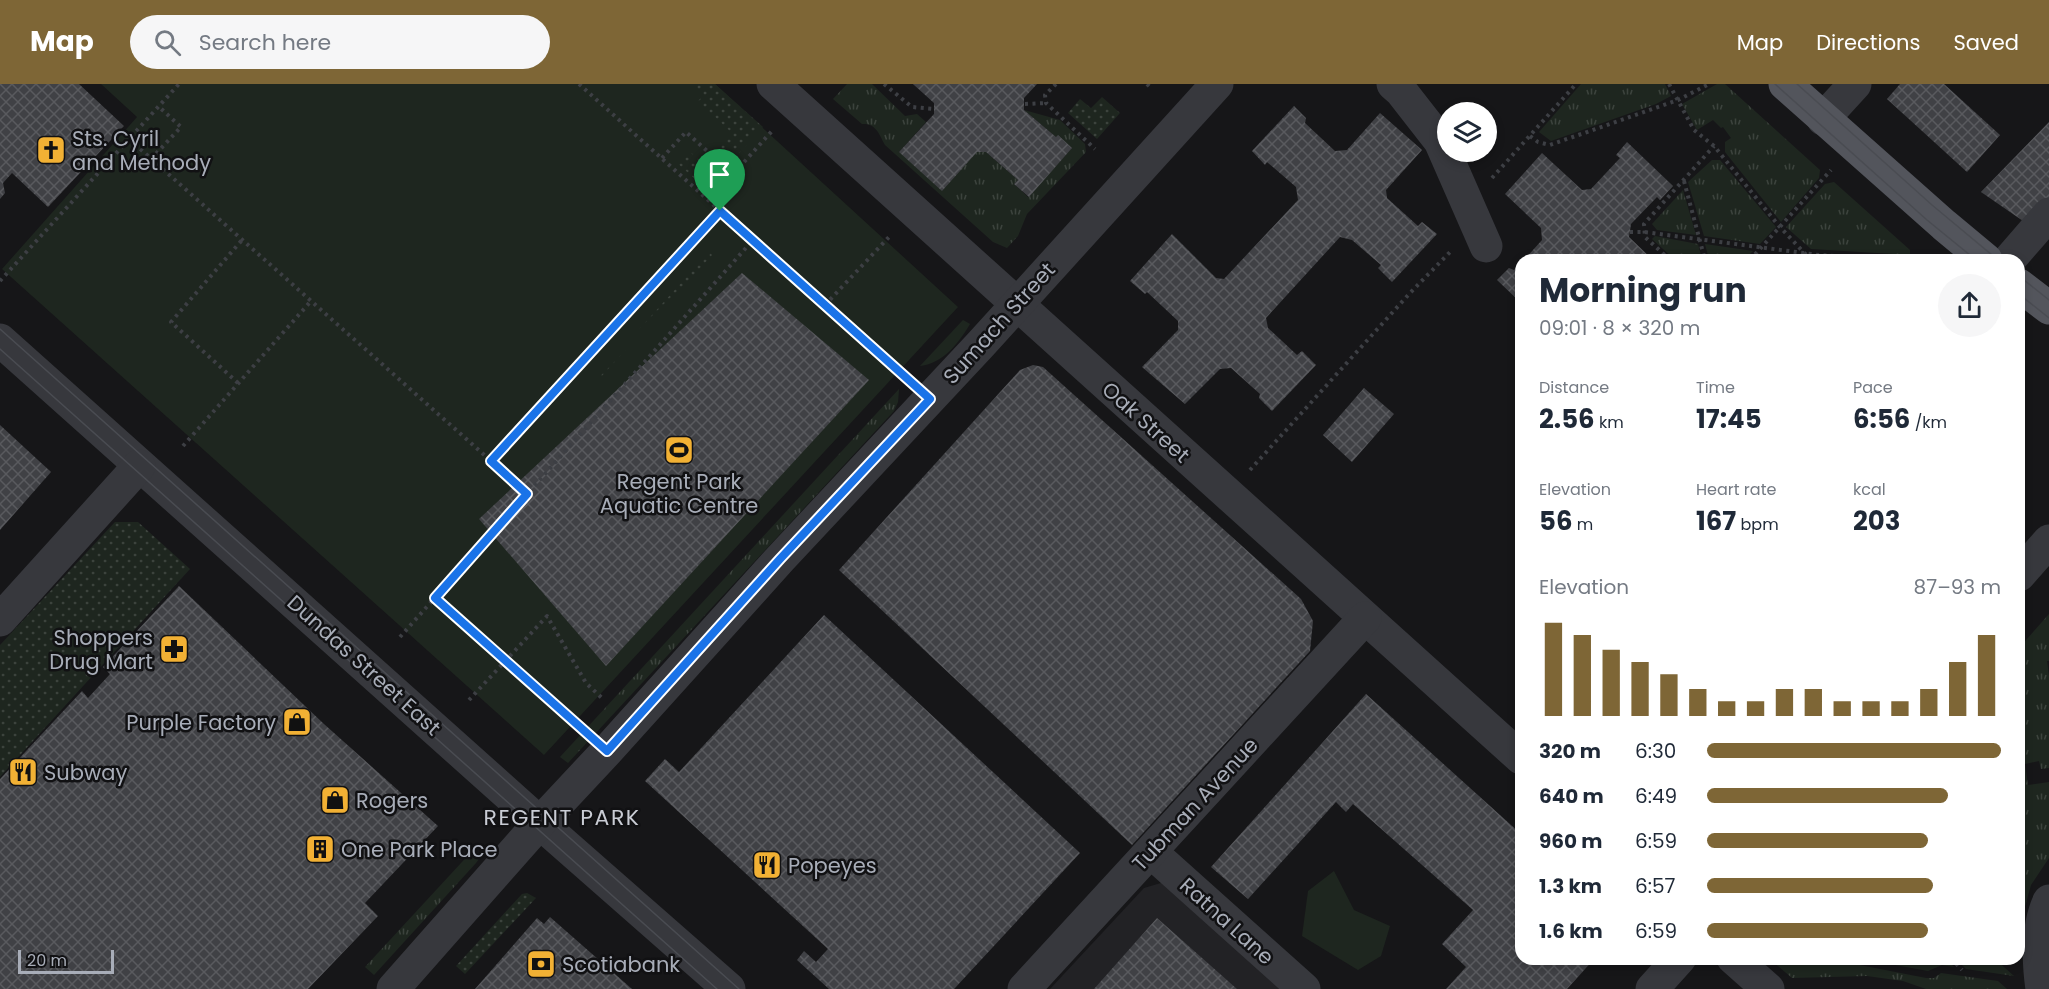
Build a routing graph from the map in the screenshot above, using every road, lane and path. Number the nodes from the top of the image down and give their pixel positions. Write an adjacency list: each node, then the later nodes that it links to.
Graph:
1 (178, 84): 18 (path)
2 (579, 84): 26 (path)
3 (773, 84): 53 (street, Oak Street)
4 (884, 84): 19 (path)
5 (1056, 84): 16 (path)
6 (1147, 84): 14 (path)
7 (1217, 84): 53 (street, Sumach Street)
8 (1393, 84): 33 (street)
9 (1576, 84): 22 (path)
10 (1669, 84): 15 (path)
11 (1709, 84): 15 (path)
12 (1785, 84): 20 (main road)
13 (1855, 84): 20 (street)
14 (1151, 88)
15 (1678, 100): 22 (path); 24 (path)
16 (1046, 103): 17 (path); 25 (path)
17 (1025, 104)
18 (158, 106): 23 (path); 27 (path)
19 (934, 109)
20 (1823, 119): 48 (main road)
21 (772, 131): 29 (path)
22 (1530, 136): 33 (path)
23 (129, 139): 27 (path); 50 (path)
24 (1714, 146): 30 (path); 35 (path)
25 (1095, 148)
26 (662, 158): 29 (path); 31 (path)
27 (151, 159): 40 (path)
28 (1831, 170): 35 (path)
29 (733, 174): 31 (path)
30 (1684, 180): 37 (path); 39 (path)
31 (709, 201): 32 (path)
32 (720, 211): 41 (path); 60 (path)
33 (1473, 214): 42 (street); 63 (path)
34 (2049, 214): 49 (street)
35 (1779, 226): 43 (path); 47 (path)
36 (1630, 232): 37 (path)
37 (1644, 232): 39 (path); 44 (path)
38 (889, 237): 54 (path)
39 (1700, 239): 43 (path); 45 (path)
40 (242, 240): 52 (path); 57 (path)
41 (753, 240): 54 (path); 62 (path)
42 (1486, 246)
43 (1761, 247): 46 (path); 47 (path)
44 (1663, 254)
45 (1704, 254)
46 (1755, 254)
47 (1806, 254)
48 (1979, 254)
49 (2014, 254)
50 (0, 281)
51 (2025, 290): 55 (main road)
52 (311, 301): 57 (path); 60 (path)
53 (1016, 304): 58 (street, Sumach Street); 63 (street, Oak Street)
54 (825, 305): 58 (path)
55 (2049, 308)
56 (0, 340): 61 (street, Dundas Street East)
57 (238, 383): 59 (path)
58 (930, 399): 73 (street, Sumach Street)
59 (183, 446)
60 (491, 461): 62 (path)
61 (139, 466): 68 (street); 75 (street, Dundas Street East)
62 (527, 494): 66 (path)
63 (1227, 495): 67 (street, Oak Street)
64 (2049, 541): 65 (street)
65 (2025, 568)
66 (435, 598): 69 (path); 70 (path)
67 (1365, 618): 74 (street, Oak Street); 76 (street, Tubman Avenue)
68 (0, 620)
69 (400, 637)
70 (504, 660): 71 (path); 72 (path); 73 (path)
71 (469, 700)
72 (604, 700)
73 (607, 751): 75 (street, Sumach Street)
74 (1515, 753)
75 (540, 823): 83 (street, Sumach Street); 84 (street, Dundas Street East)
76 (1151, 852): 82 (street, Ratna Lane); 85 (street, Tubman Avenue)
77 (2049, 901): 88 (street)
78 (1674, 965): 86 (street)
79 (1741, 965): 87 (street)
80 (1957, 965): 81 (path)
81 (1962, 970)
82 (1293, 980)
83 (405, 985)
84 (729, 989)
85 (1024, 989)
86 (1652, 989)
87 (1768, 989)
88 (2042, 989)

